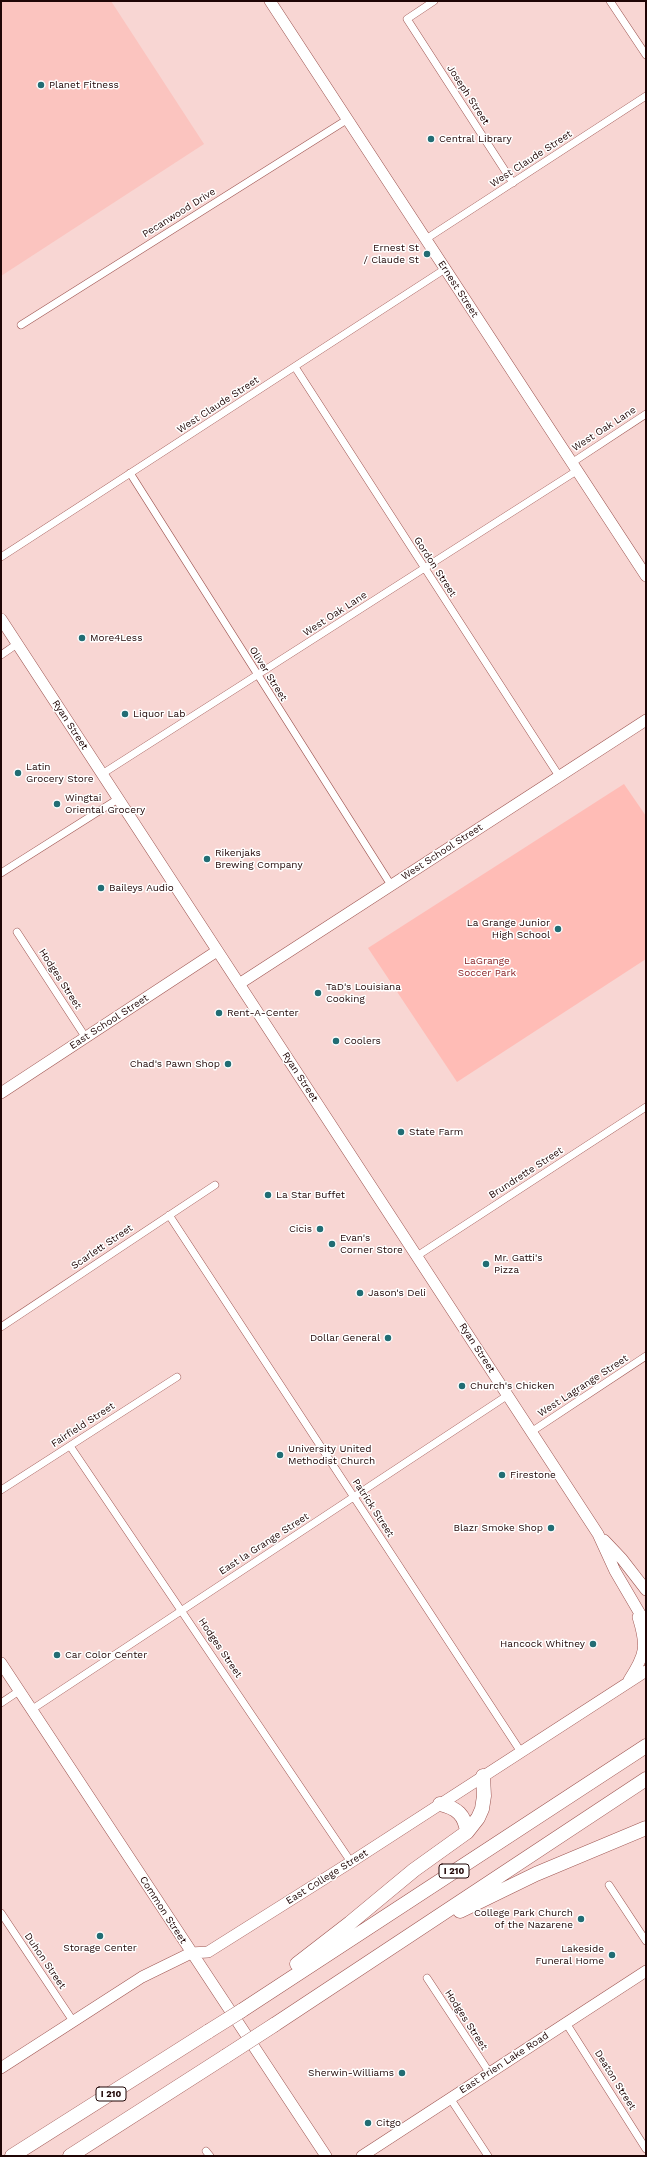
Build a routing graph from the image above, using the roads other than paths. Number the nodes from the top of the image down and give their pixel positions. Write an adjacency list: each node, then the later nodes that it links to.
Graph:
1 (270, 1): 6 (street, Ernest Street)
2 (434, 1): 7 (street, Joseph Street)
3 (610, 1): 4 (street)
4 (646, 55)
5 (646, 96): 7 (street, West Claude Street)
6 (348, 119): 8 (street, Ernest Street); 10 (street, Pecanwood Drive)
7 (513, 183): 8 (street, West Claude Street)
8 (426, 239): 9 (street, Ernest Street)
9 (445, 270): 11 (street, West Claude Street); 13 (street, Ernest Street)
10 (21, 325)
11 (295, 367): 14 (street, West Claude Street); 16 (street, Gordon Street)
12 (646, 414): 13 (street, West Oak Lane)
13 (575, 466): 16 (street, West Oak Lane); 17 (street, Ernest Street)
14 (130, 473): 15 (street, West Claude Street); 21 (street, Oliver Street)
15 (1, 557)
16 (424, 569): 21 (street, West Oak Lane); 24 (street, Gordon Street)
17 (645, 571)
18 (1, 619): 19 (street, Ryan Street)
19 (17, 644): 20 (street); 23 (street, Ryan Street)
20 (1, 655)
21 (258, 676): 23 (street, West Oak Lane); 27 (street, Oliver Street)
22 (646, 720): 24 (street, West School Street)
23 (102, 774): 25 (street, Ryan Street)
24 (558, 776): 27 (street, West School Street)
25 (118, 798): 26 (street); 29 (street, Ryan Street)
26 (1, 873)
27 (391, 885): 30 (street, West School Street)
28 (17, 932): 31 (street, Hodges Street)
29 (217, 951): 30 (street, Ryan Street); 31 (street, East School Street)
30 (239, 984): 36 (street, Ryan Street)
31 (86, 1038): 32 (street, East School Street)
32 (1, 1093)
33 (646, 1107): 36 (street, Brundrette Street)
34 (215, 1186): 35 (street, Scarlett Street)
35 (169, 1215): 37 (street, Scarlett Street); 44 (street, Patrick Street)
36 (417, 1256): 40 (street, Ryan Street)
37 (1, 1327)
38 (646, 1356): 41 (street, West Lagrange Street)
39 (177, 1377): 42 (street, Fairfield Street)
40 (508, 1395): 41 (street, Ryan Street); 44 (street, East la Grange Street)
41 (531, 1432): 45 (street, Ryan Street)
42 (70, 1446): 43 (street, Fairfield Street); 48 (street, Hodges Street)
43 (1, 1490)
44 (353, 1497): 48 (street, East la Grange Street); 57 (street, Patrick Street)
45 (598, 1534): 46 (street, Ryan Street); 47 (street, Ryan Street)
46 (646, 1590)
47 (633, 1603): 49 (street, Ryan Street); 52 (street)
48 (182, 1610): 55 (street, East la Grange Street); 63 (street, Hodges Street)
49 (646, 1624)
50 (1, 1664): 53 (street, Common Street)
51 (646, 1671): 52 (street, East College Street)
52 (627, 1684): 57 (street, East College Street)
53 (19, 1691): 54 (street); 55 (street, Common Street)
54 (1, 1703)
55 (31, 1710): 68 (street, Common Street)
56 (646, 1746): 71 (highway, I 210)
57 (521, 1752): 58 (street, East College Street)
58 (483, 1776): 60 (street, East College Street); 62 (highway)
59 (646, 1779): 67 (highway, I 210)
60 (440, 1804): 62 (highway); 63 (street, East College Street)
61 (646, 1828): 67 (highway)
62 (467, 1832): 71 (highway)
63 (351, 1862): 68 (street, East College Street)
64 (609, 1885): 66 (street)
65 (1, 1913): 72 (street, Duhon Street)
66 (646, 1941)
67 (385, 1951): 79 (highway, I 210, bridge)
68 (191, 1953): 72 (street, East College Street); 80 (street, Common Street)
69 (646, 1971): 73 (street, East Prien Lake Road)
70 (427, 1978): 75 (street, Hodges Street)
71 (260, 1998): 78 (highway, I 210, bridge)
72 (73, 2021): 74 (street, East College Street)
73 (566, 2022): 75 (street, East Prien Lake Road); 77 (street, Deaton Street)
74 (1, 2068)
75 (489, 2072): 76 (street, East Prien Lake Road)
76 (450, 2098): 81 (street, East Prien Lake Road); 82 (street)
77 (646, 2149)
78 (12, 2156)
79 (70, 2156)
80 (326, 2156)
81 (362, 2156)
82 (488, 2156)

